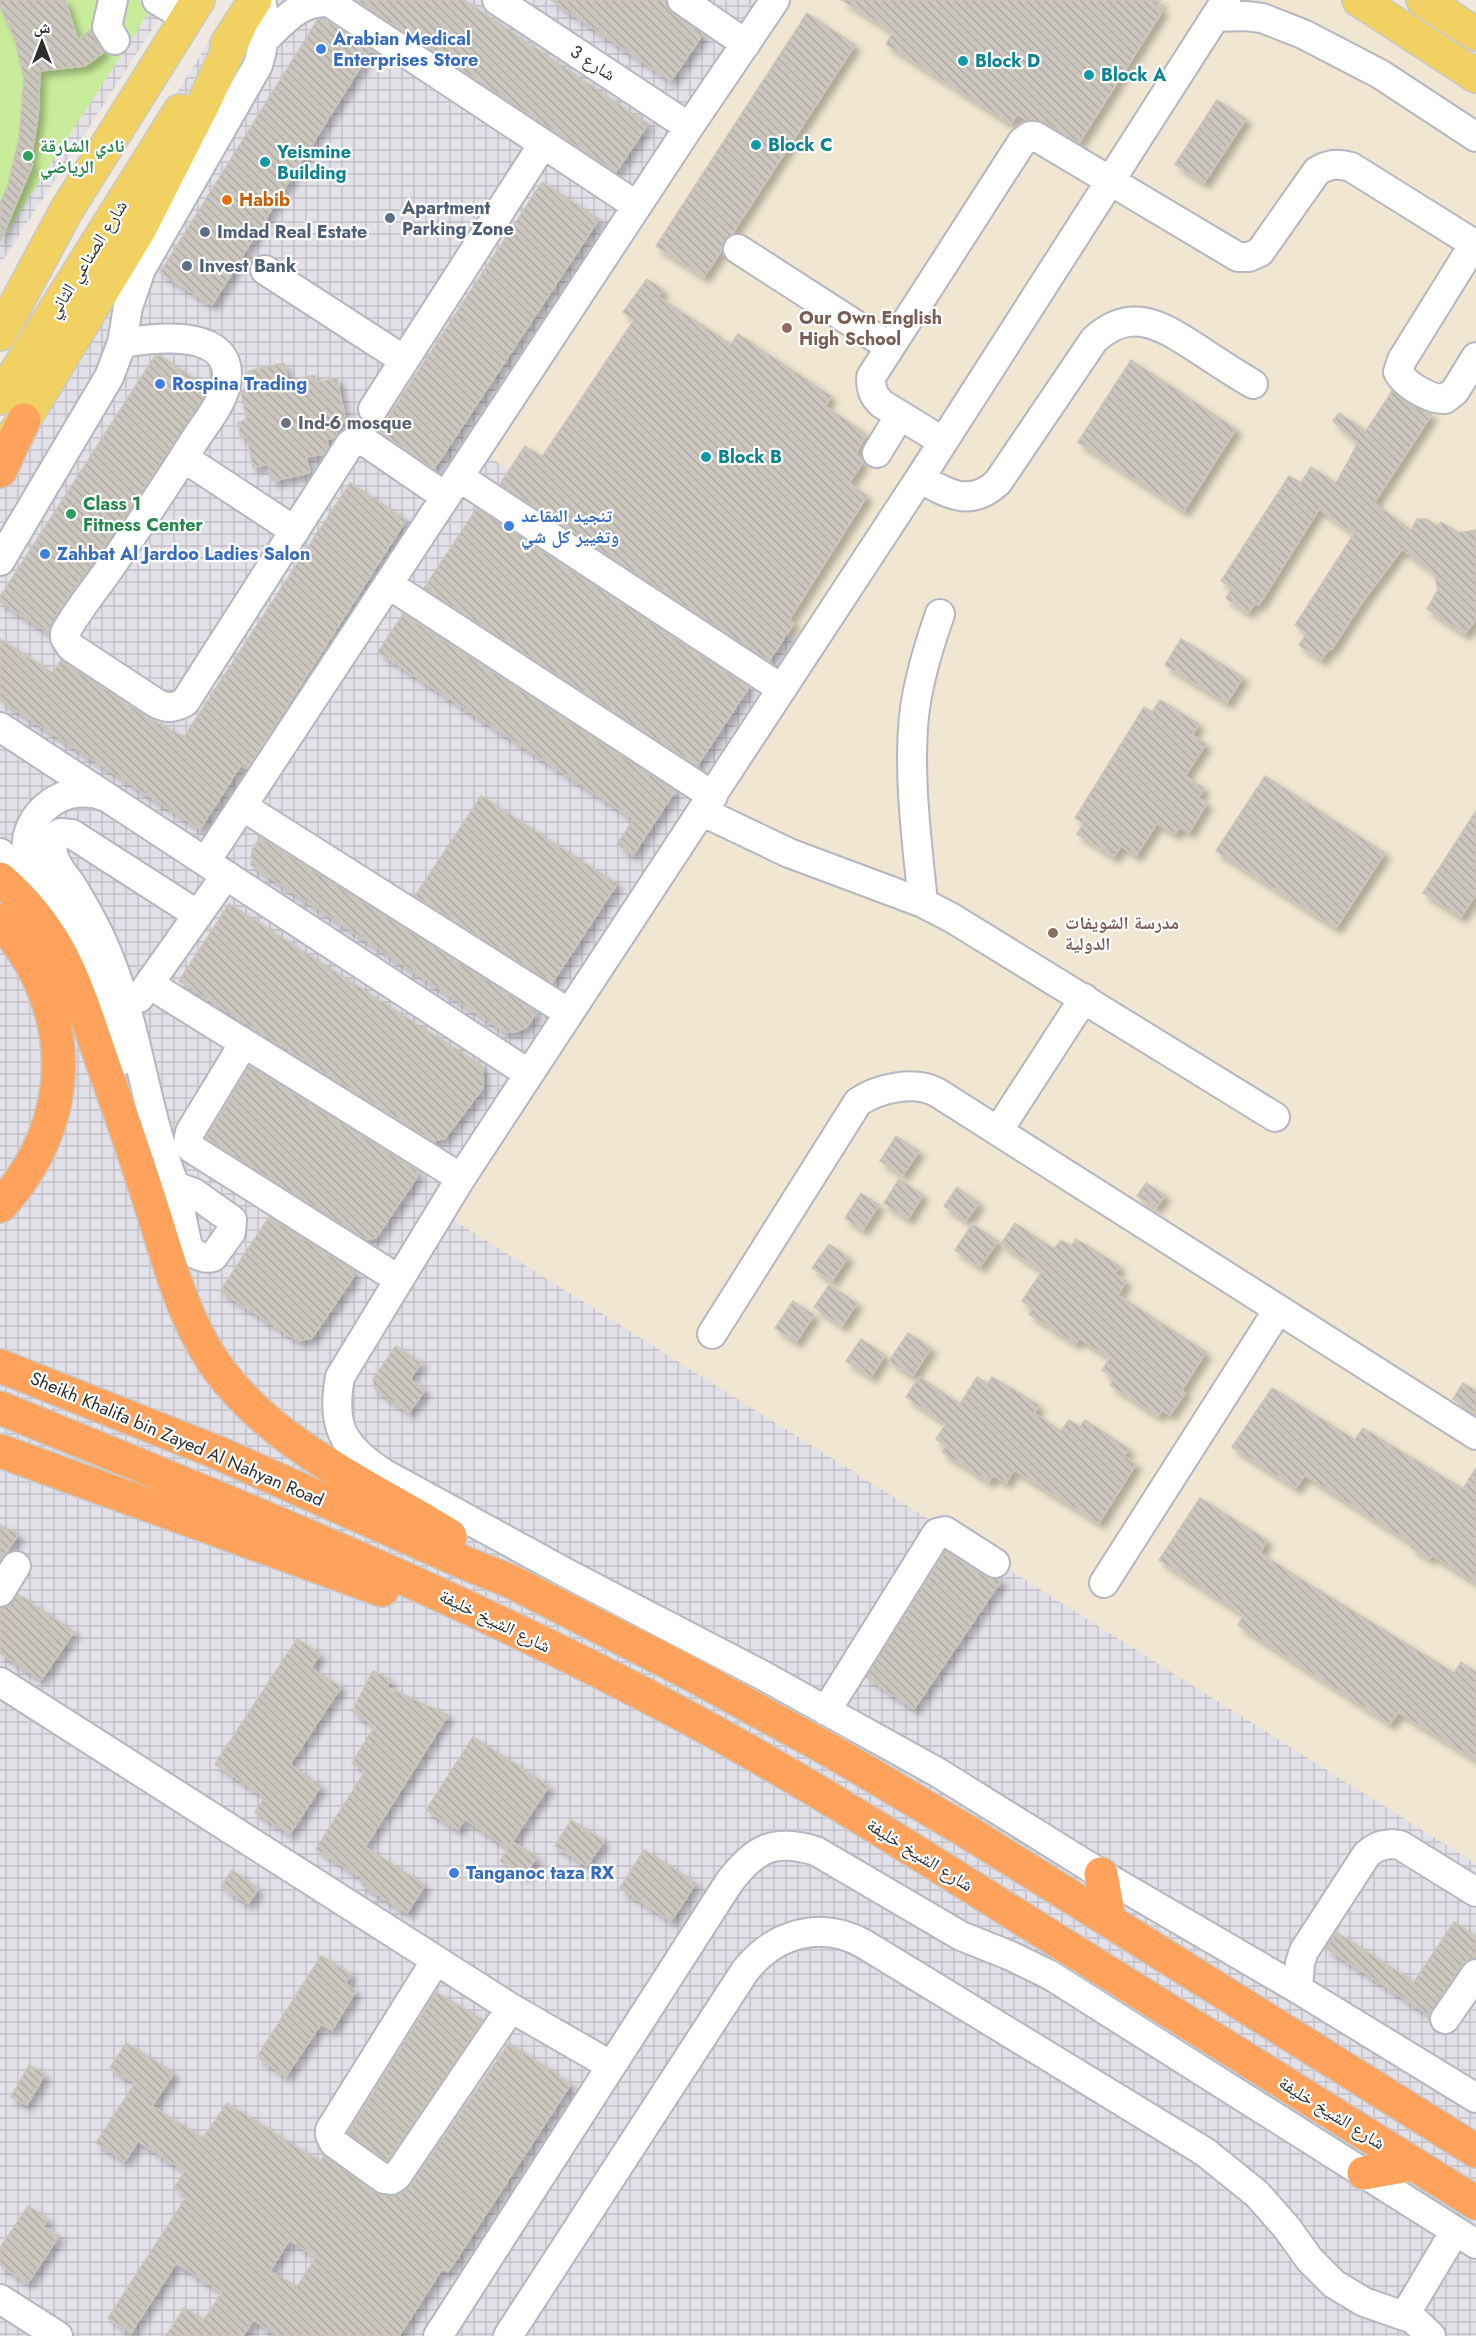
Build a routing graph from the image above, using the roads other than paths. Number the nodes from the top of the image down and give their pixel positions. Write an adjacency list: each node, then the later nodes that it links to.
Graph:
1 (113, 0): 14 (street)
2 (157, 0): 9 (street)
3 (261, 0): 12 (street)
4 (497, 0): 17 (street, شارع 3)
5 (682, 0): 15 (street)
6 (774, 0): 15 (street)
7 (1359, 0): 16 (main road)
8 (1423, 0): 13 (main road)
9 (192, 9): 22 (main road, شارع الصناعي الثاني)
10 (1220, 9): 11 (street); 20 (street)
11 (1259, 9): 18 (street)
12 (253, 22): 19 (street); 28 (street); 33 (main road, شارع الصناعي الثاني); 36 (main road)
13 (1476, 34)
14 (115, 40)
15 (746, 44): 17 (street)
16 (1476, 76)
17 (689, 127): 21 (street)
18 (1476, 137)
19 (543, 144): 21 (street); 31 (street)
20 (1109, 181): 23 (street); 29 (street); 37 (street)
21 (637, 206): 43 (street)
22 (66, 211): 26 (main road); 27 (main road, شارع الصناعي الثاني)
23 (1475, 244): 30 (street)
24 (738, 249): 29 (street)
25 (265, 270): 31 (street)
26 (0, 305)
27 (0, 334)
28 (122, 343): 40 (street); 45 (street)
29 (890, 347): 35 (street)
30 (1476, 357)
31 (404, 360): 34 (street)
32 (1253, 384): 42 (street)
33 (0, 398)
34 (373, 409)
35 (900, 415): 37 (street); 38 (street)
36 (24, 420): 39 (main road); 41 (highway)
37 (942, 441): 42 (street)
38 (877, 453)
39 (0, 454)
40 (184, 458): 44 (street); 44 (street)
41 (0, 471)
42 (920, 478): 48 (street)
43 (453, 487): 44 (street); 46 (street); 48 (street)
44 (295, 531)
45 (0, 561)
46 (388, 584): 51 (street); 52 (street)
47 (940, 614): 57 (street)
48 (782, 689): 51 (street)
49 (0, 727): 50 (street)
50 (113, 801): 54 (street); 56 (street)
51 (708, 804): 57 (street); 62 (street)
52 (242, 806): 54 (street); 62 (street)
53 (0, 853): 56 (street)
54 (216, 868): 58 (street); 65 (street)
55 (0, 879): 66 (highway)
56 (39, 884): 66 (street)
57 (923, 903): 61 (street)
58 (198, 915): 60 (street); 63 (street)
59 (0, 921): 71 (highway)
60 (149, 984): 63 (street); 64 (street)
61 (1084, 998): 67 (street); 68 (street)
62 (569, 1013): 65 (street)
63 (129, 1014): 70 (street)
64 (244, 1043): 69 (street); 72 (street)
65 (529, 1074): 69 (street)
66 (121, 1112): 82 (highway)
67 (1275, 1117)
68 (998, 1131): 73 (street); 74 (street)
69 (461, 1178): 72 (street)
70 (175, 1186)
71 (0, 1206)
72 (398, 1280): 87 (street)
73 (1278, 1310): 77 (street); 83 (street)
74 (712, 1334)
75 (0, 1366): 82 (highway, Sheikh Khalifa bin Zayed Al Nahyan Road)
76 (0, 1408): 79 (highway, Sheikh Khalifa bin Zayed Al Nahyan Road)
77 (1476, 1435)
78 (0, 1450): 85 (highway)
79 (341, 1549): 85 (highway, شارع الشيخ خليفة)
80 (995, 1563): 87 (street)
81 (16, 1566): 84 (street)
82 (512, 1582): 90 (highway)
83 (1104, 1583)
84 (0, 1592)
85 (475, 1611): 99 (highway, شارع الشيخ خليفة)
86 (0, 1682): 91 (street)
87 (826, 1711): 88 (street)
88 (1101, 1874): 90 (highway); 93 (street)
89 (1476, 1892): 93 (street)
90 (1109, 1918): 98 (highway)
91 (436, 1960): 94 (street); 94 (street)
92 (1476, 1974): 95 (street)
93 (1298, 1989): 97 (street)
94 (511, 2008): 96 (street)
95 (1446, 2019)
96 (610, 2065): 100 (street); 106 (street)
97 (1476, 2098)
98 (1476, 2151)
99 (1414, 2164): 100 (highway); 101 (highway, شارع الشيخ خليفة)
100 (1364, 2173): 102 (street)
101 (1476, 2203)
102 (1466, 2237): 104 (street)
103 (0, 2299): 105 (street)
104 (1405, 2315): 107 (street); 108 (street)
105 (58, 2336)
106 (438, 2336)
107 (508, 2336)
108 (1431, 2336)

